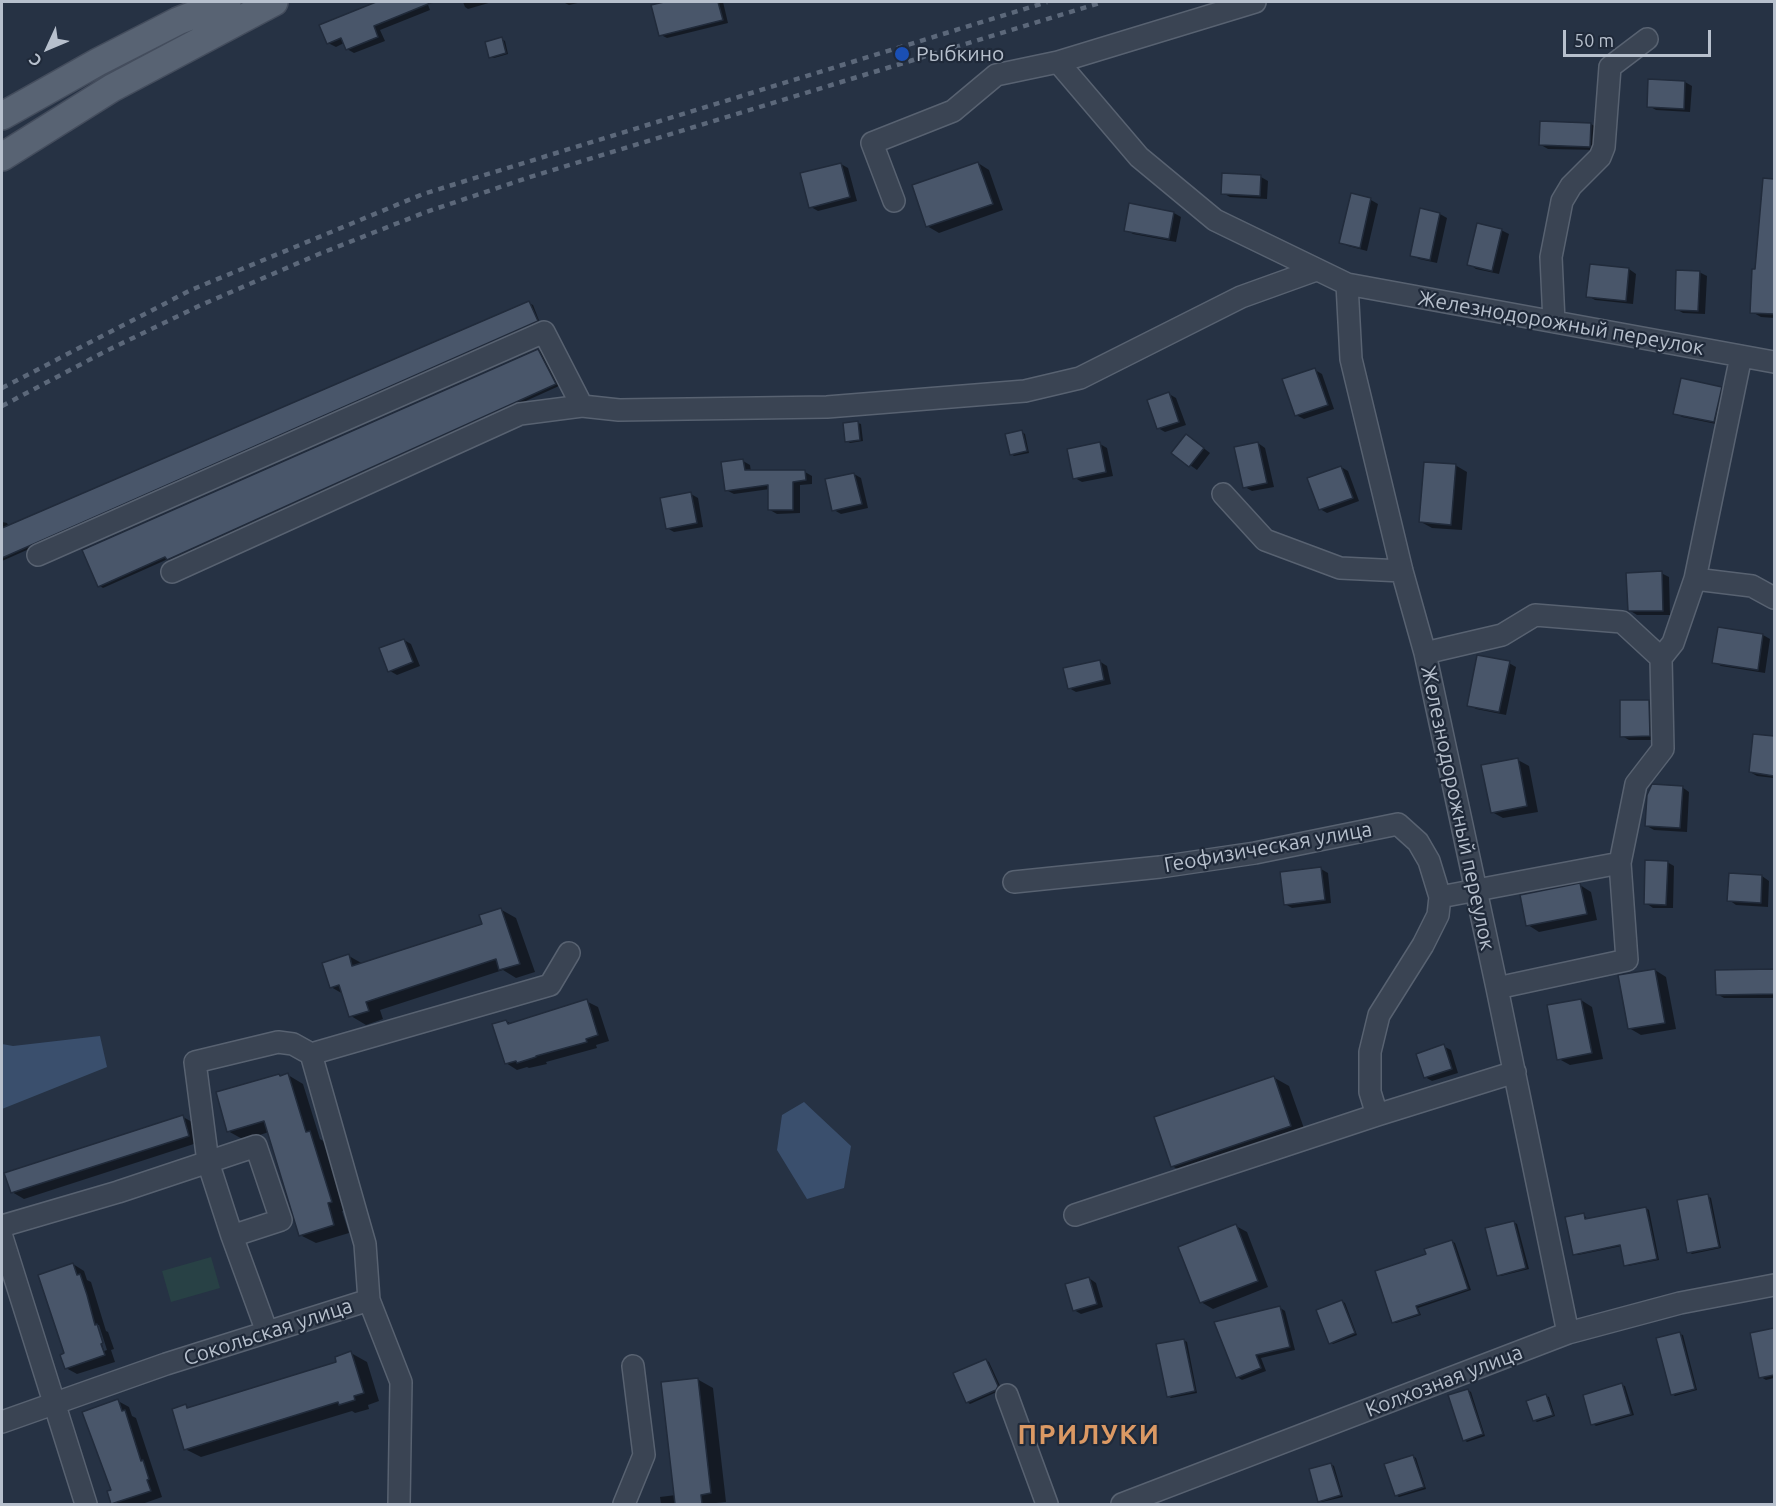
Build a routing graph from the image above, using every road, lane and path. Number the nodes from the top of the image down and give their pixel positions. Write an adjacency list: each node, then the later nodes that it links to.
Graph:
1 (227, 2): 6 (main road)
2 (274, 2): 7 (main road)
3 (1255, 2): 5 (street)
4 (1647, 39): 11 (street)
5 (1058, 62): 8 (street); 9 (street, Железнодорожный переулок)
6 (2, 116)
7 (2, 157)
8 (894, 201)
9 (1316, 270): 10 (street, Железнодорожный переулок); 14 (street)
10 (1347, 284): 11 (street, Железнодорожный переулок); 17 (street, Железнодорожный переулок)
11 (1554, 322): 12 (street, Железнодорожный переулок)
12 (1741, 356): 13 (street, Железнодорожный переулок); 19 (street)
13 (1774, 362)
14 (582, 406): 16 (street); 18 (street)
15 (1223, 494): 17 (street)
16 (38, 555)
17 (1402, 571): 21 (street, Железнодорожный переулок)
18 (172, 572)
19 (1695, 579): 20 (street); 22 (street)
20 (1774, 598)
21 (1425, 652): 22 (street); 25 (street, Железнодорожный переулок)
22 (1661, 658): 23 (street)
23 (1620, 863): 25 (street); 28 (street)
24 (1014, 882): 26 (street, Геофизическая улица)
25 (1476, 890): 26 (street); 28 (street, Железнодорожный переулок)
26 (1440, 897): 31 (street)
27 (569, 953): 29 (street)
28 (1497, 988): 30 (street, Железнодорожный переулок)
29 (311, 1054): 32 (street); 38 (street)
30 (1515, 1072): 31 (street); 40 (street, Железнодорожный переулок)
31 (1377, 1115): 33 (street)
32 (208, 1162): 34 (street); 35 (street); 35 (street)
33 (1075, 1215)
34 (2, 1226)
35 (232, 1236): 39 (street)
36 (2, 1237): 43 (street)
37 (1774, 1285): 40 (street, Колхозная улица)
38 (369, 1299): 39 (street, Сокольская улица); 46 (street, Сокольская улица)
39 (267, 1332): 43 (street, Сокольская улица)
40 (1568, 1334): 49 (street, Колхозная улица)
41 (633, 1366): 47 (street)
42 (1006, 1395): 48 (street)
43 (54, 1403): 44 (street, Сокольская улица); 45 (street)
44 (2, 1422)
45 (86, 1504)
46 (399, 1504)
47 (624, 1504)
48 (1047, 1504)
49 (1122, 1504)

